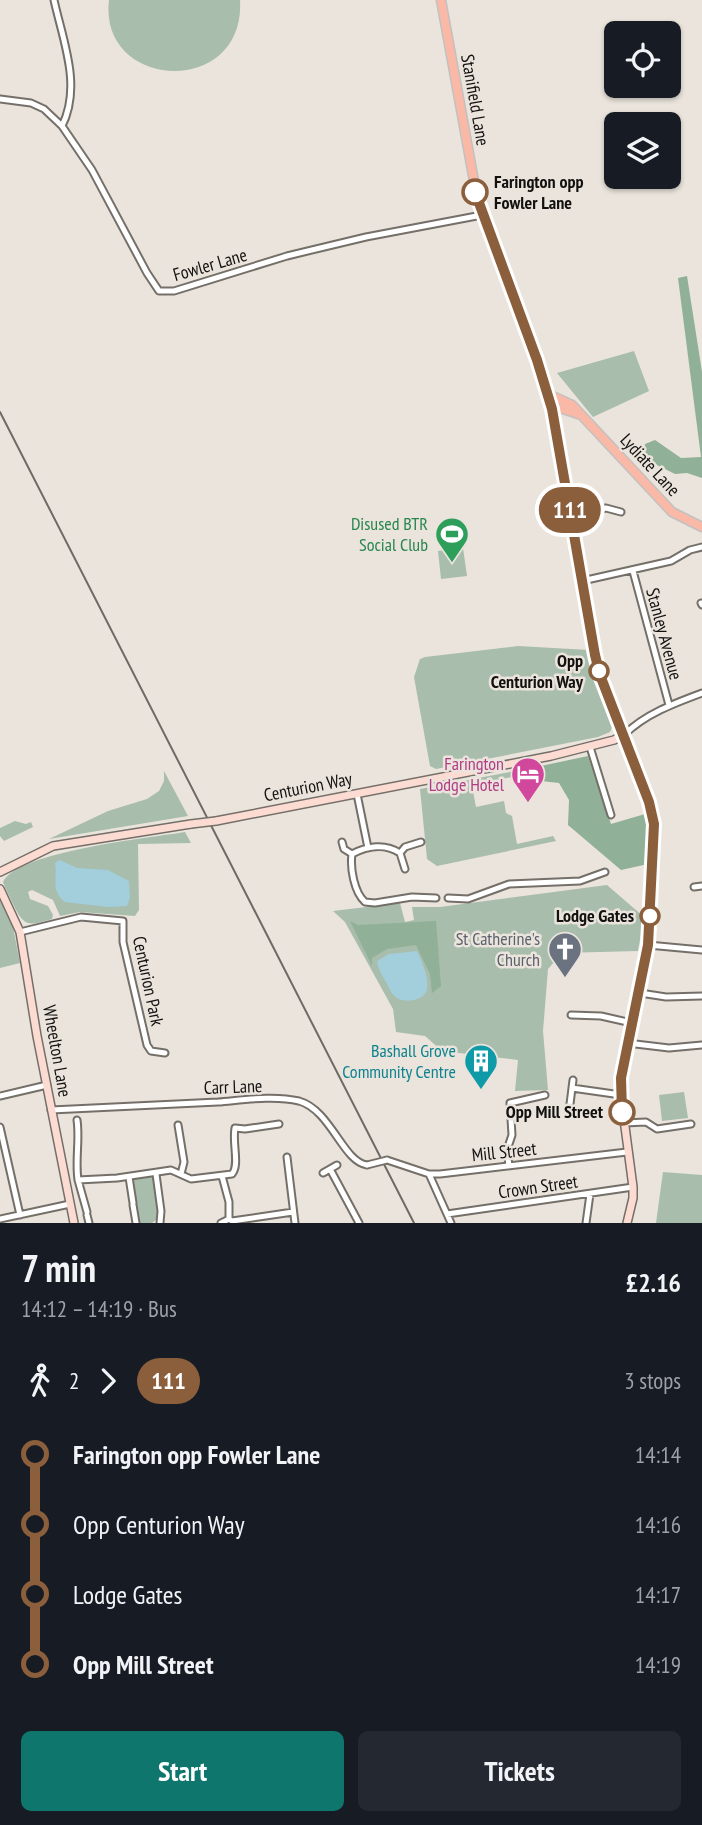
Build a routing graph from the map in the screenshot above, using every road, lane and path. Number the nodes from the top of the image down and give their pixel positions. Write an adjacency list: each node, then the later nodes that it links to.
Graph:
1 (54, 0): 4 (street)
2 (441, 0): 5 (main road, Stanifield Lane)
3 (0, 99): 4 (street, Fowler Lane)
4 (62, 126): 5 (street, Fowler Lane)
5 (482, 215): 6 (main road, Stanifield Lane)
6 (548, 394): 7 (main road, Stanifield Lane); 8 (main road, Lydiate Lane)
7 (552, 409): 8 (main road); 10 (street, Stanifield Lane)
8 (581, 415): 11 (main road, Lydiate Lane)
9 (621, 512): 10 (street)
10 (571, 516): 14 (street, Stanifield Lane)
11 (702, 527)
12 (702, 548): 13 (street)
13 (633, 571): 14 (street); 16 (street, Stanley Avenue)
14 (582, 581): 17 (street, Stanifield Lane)
15 (702, 693): 16 (street)
16 (669, 705): 17 (street)
17 (624, 735): 18 (street, Centurion Way); 39 (street, Stanifield Lane)
18 (590, 747): 19 (street, Centurion Way); 20 (street)
19 (357, 794): 23 (street); 27 (street, Centurion Way, bridge)
20 (611, 815)
21 (342, 842): 25 (street)
22 (421, 842): 24 (street)
23 (368, 848): 24 (street); 25 (street)
24 (400, 852): 26 (street)
25 (352, 854): 34 (street)
26 (405, 869)
27 (0, 872)
28 (605, 872): 29 (street)
29 (501, 886): 33 (street); 36 (street)
30 (702, 886): 31 (street)
31 (694, 887)
32 (0, 889): 38 (street, Wheelton Lane)
33 (505, 893)
34 (405, 898): 35 (street); 37 (street)
35 (436, 898)
36 (448, 898)
37 (407, 906)
38 (20, 932): 47 (street, Centurion Park); 49 (street, Wheelton Lane)
39 (648, 945): 40 (street); 41 (street, Stanifield Lane)
40 (702, 950)
41 (640, 993): 42 (street); 44 (street, Stanifield Lane)
42 (702, 996)
43 (571, 1015): 44 (street)
44 (632, 1024): 45 (street, Stanifield Lane)
45 (627, 1043): 46 (street); 52 (street, Stanifield Lane)
46 (702, 1045)
47 (165, 1053)
48 (573, 1080): 50 (street)
49 (47, 1085): 53 (street); 54 (street, Wheelton Lane)
50 (572, 1088): 52 (street); 55 (street)
51 (545, 1095): 66 (street)
52 (621, 1095): 58 (street, Stanifield Lane)
53 (0, 1096)
54 (51, 1110): 64 (street, Carr Lane, bridge); 77 (street, Wheelton Lane)
55 (569, 1112)
56 (77, 1119): 74 (street)
57 (279, 1124): 72 (street)
58 (624, 1124): 59 (street); 62 (street, Stanifield Lane)
59 (691, 1124)
60 (0, 1127): 80 (street)
61 (187, 1129): 70 (street)
62 (627, 1152): 66 (street, Mill Street); 75 (street, Stanifield Lane)
63 (286, 1157): 78 (street)
64 (387, 1160): 71 (street, Mill Street)
65 (337, 1165): 67 (street)
66 (509, 1166): 71 (street, Mill Street)
67 (330, 1169): 68 (street); 89 (street)
68 (323, 1172)
69 (156, 1174): 70 (street); 73 (street); 86 (street)
70 (181, 1174): 72 (street)
71 (429, 1174): 79 (street)
72 (222, 1176): 82 (street)
73 (129, 1177): 74 (street); 85 (street)
74 (78, 1180): 84 (street)
75 (633, 1187): 76 (street, Crown Street); 92 (street, Stanifield Lane)
76 (590, 1195): 79 (street, Crown Street); 91 (street)
77 (70, 1204): 80 (street); 83 (street, Wheelton Lane)
78 (293, 1212): 82 (street); 88 (street)
79 (447, 1214): 90 (street)
80 (20, 1215): 81 (street)
81 (0, 1219)
82 (229, 1219): 87 (street)
83 (74, 1223)
84 (89, 1223)
85 (136, 1223)
86 (160, 1223)
87 (221, 1223)
88 (295, 1223)
89 (359, 1223)
90 (451, 1223)
91 (586, 1223)
92 (627, 1223)

